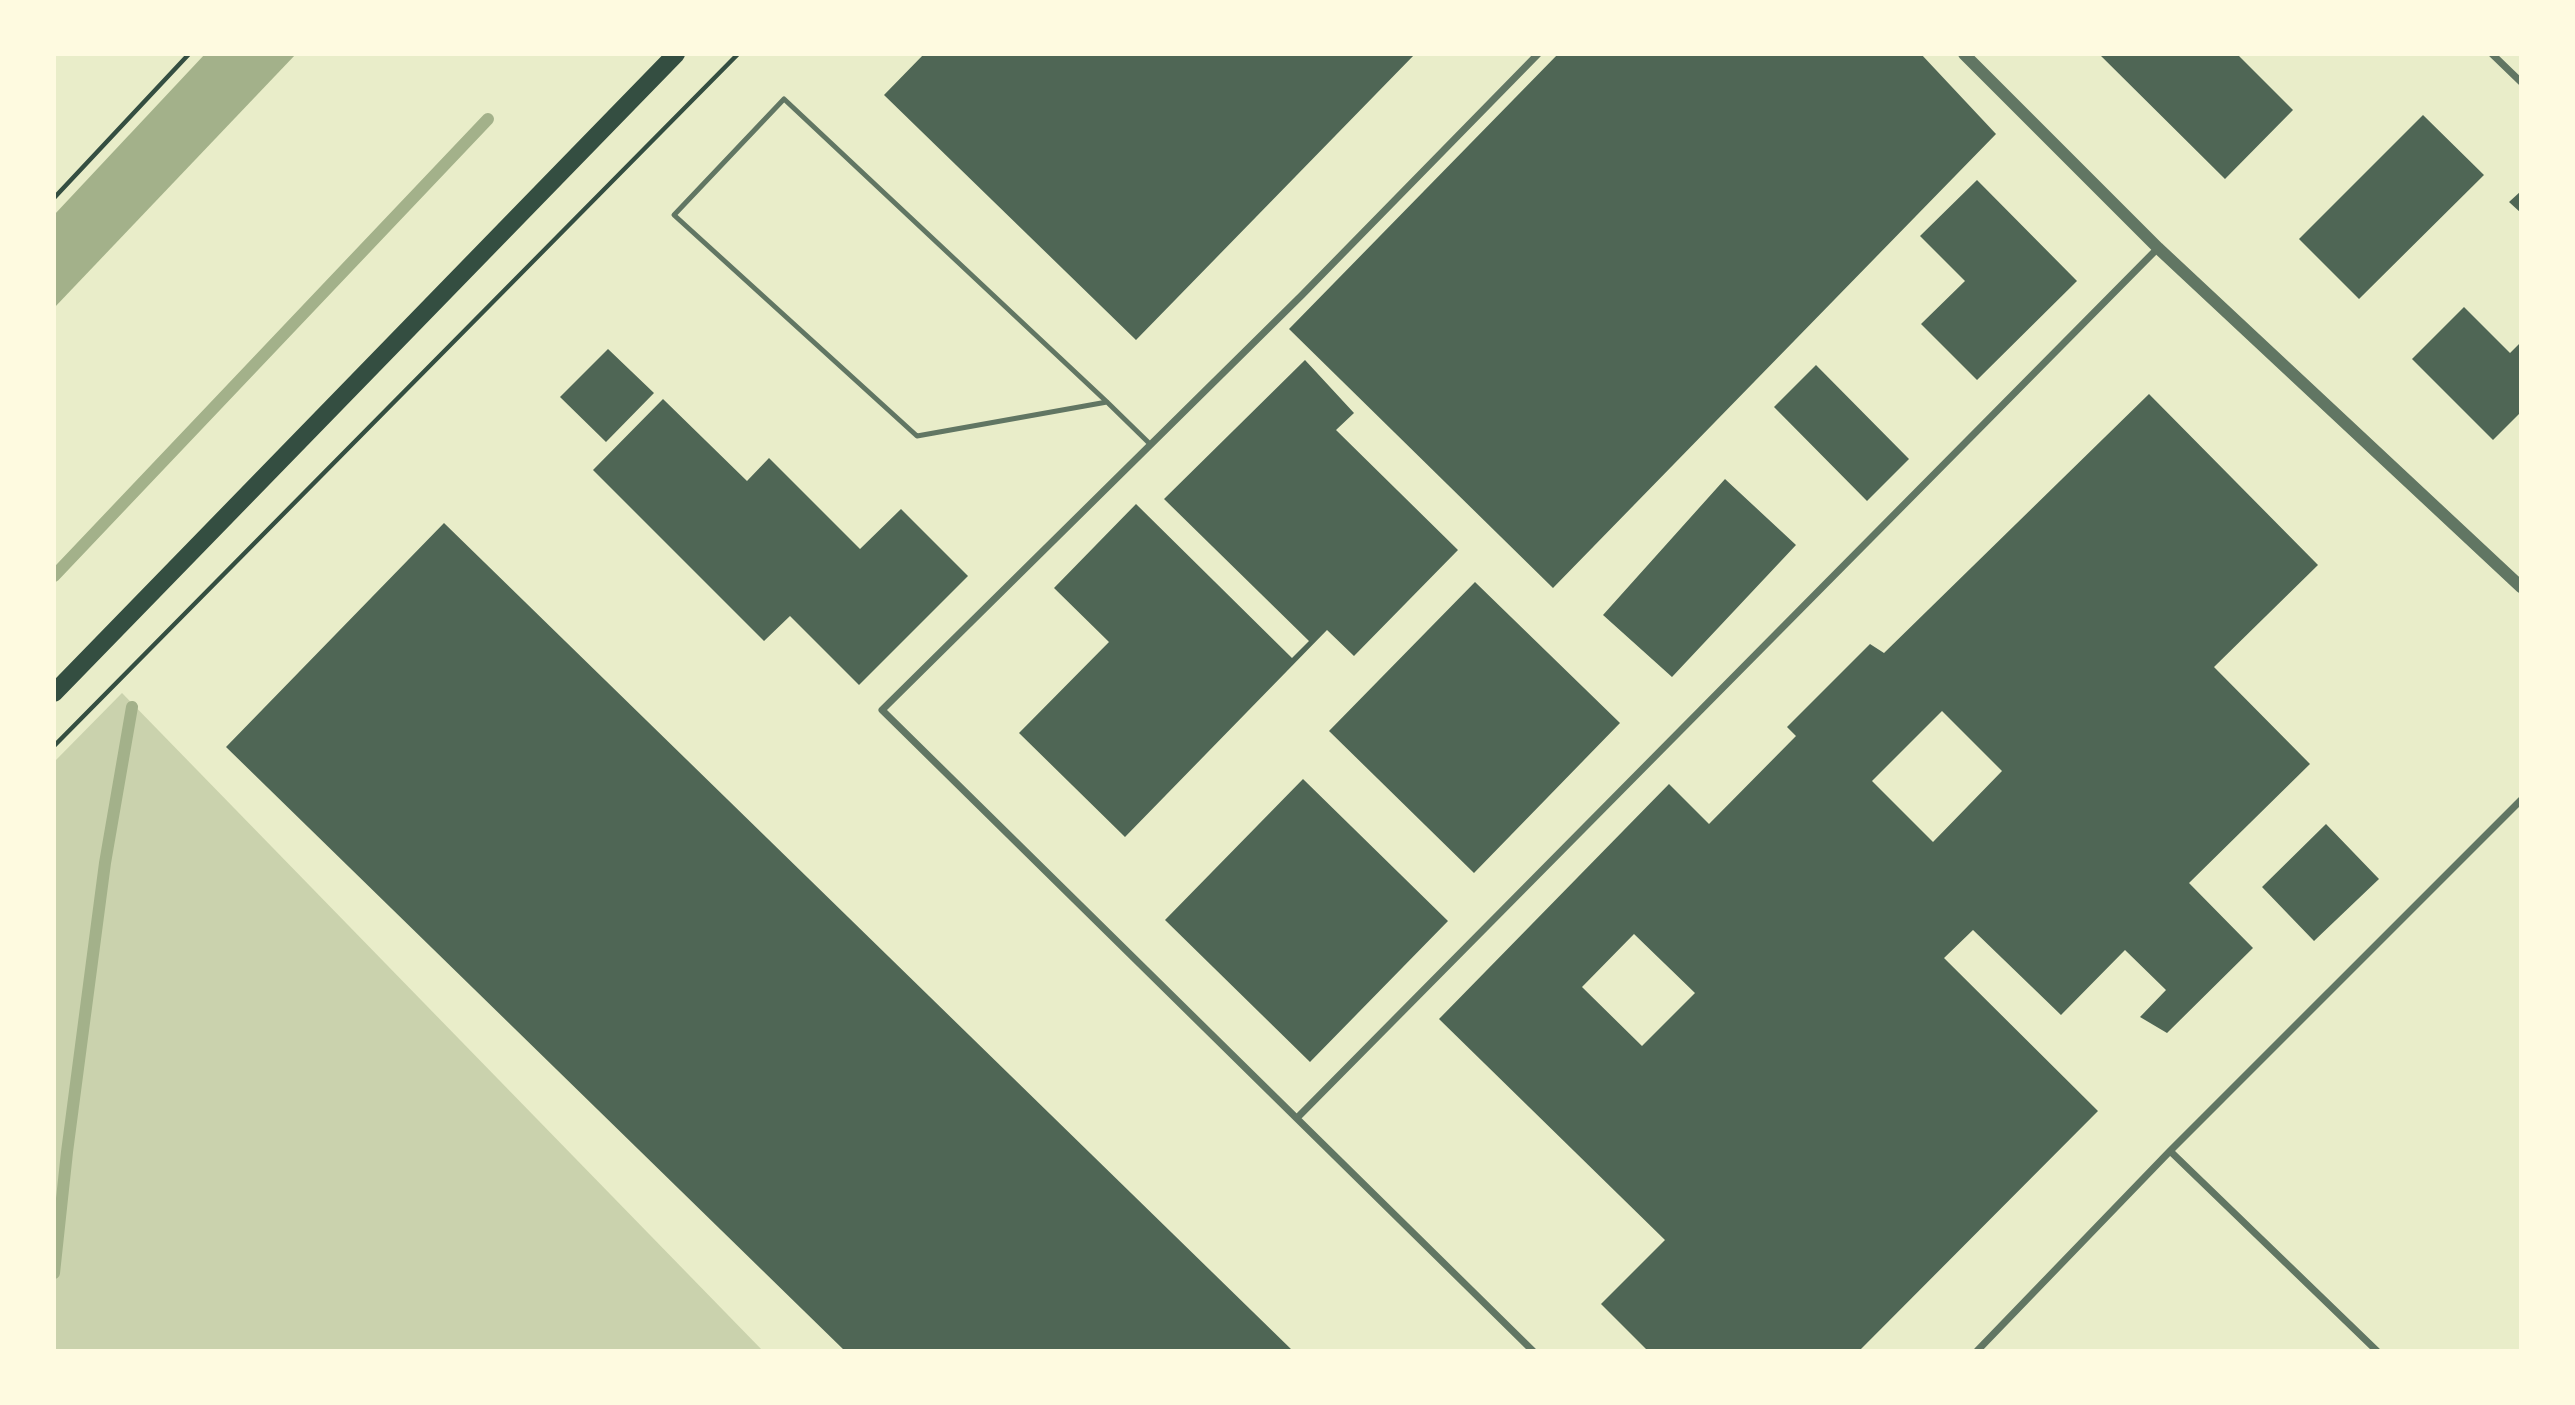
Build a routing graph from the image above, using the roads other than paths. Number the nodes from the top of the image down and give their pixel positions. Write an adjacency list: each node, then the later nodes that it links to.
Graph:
1 (676, 54): 10 (main road)
2 (1538, 54): 8 (street)
3 (1964, 54): 6 (street)
4 (2492, 54): 5 (street)
5 (2521, 82)
6 (2158, 248): 9 (street); 12 (street)
7 (1107, 402): 7 (lane); 8 (lane)
8 (1150, 444): 12 (street)
9 (2521, 587)
10 (54, 693)
11 (2521, 800): 13 (street)
12 (1297, 1118): 14 (street)
13 (2170, 1151): 15 (street); 16 (street)
14 (1533, 1351)
15 (1977, 1351)
16 (2377, 1351)

